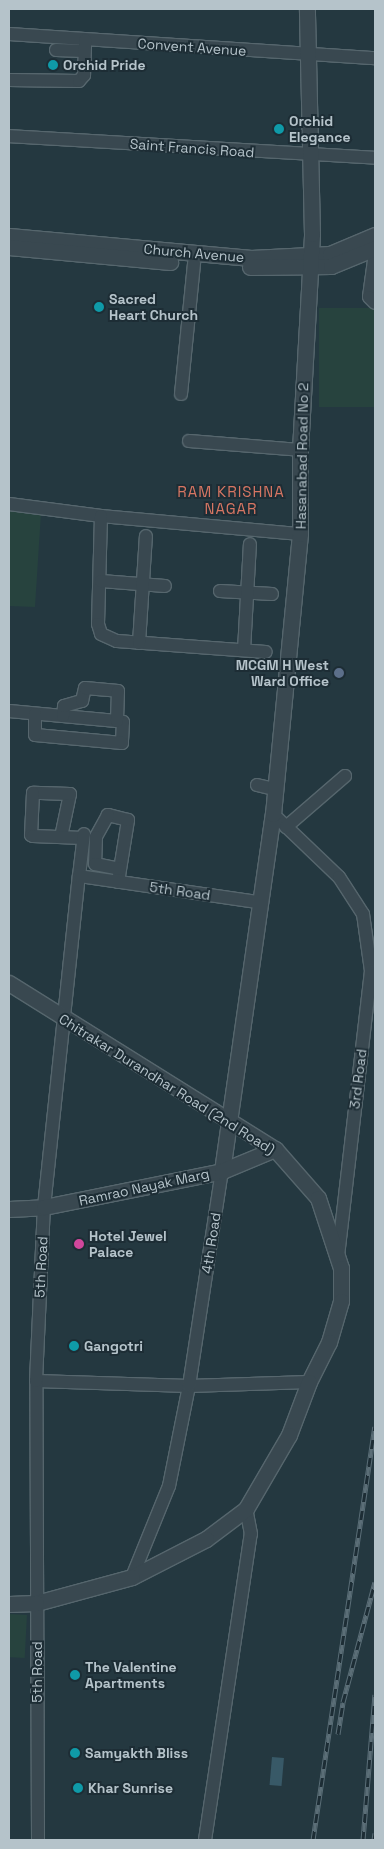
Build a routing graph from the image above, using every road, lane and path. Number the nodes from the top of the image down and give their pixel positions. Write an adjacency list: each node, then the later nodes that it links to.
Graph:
1 (307, 9): 5 (street, Hasanabad Road No 2)
2 (9, 34): 3 (street, Convent Avenue)
3 (84, 45): 4 (street); 5 (street, Convent Avenue); 7 (street)
4 (56, 50)
5 (309, 56): 6 (street, Convent Avenue); 9 (street, Hasanabad Road No 2)
6 (375, 58)
7 (9, 80)
8 (9, 136): 9 (street, Saint Francis Road)
9 (310, 155): 10 (street, Saint Francis Road); 17 (street, Hasanabad Road No 2)
10 (375, 158)
11 (375, 235): 17 (street, Church Avenue)
12 (9, 236): 17 (street, Church Avenue)
13 (9, 247): 16 (street)
14 (375, 248): 17 (street)
15 (375, 253): 18 (street)
16 (194, 263): 17 (street); 19 (street)
17 (310, 263): 21 (street, Hasanabad Road No 2)
18 (375, 303)
19 (181, 394)
20 (189, 441): 21 (street)
21 (300, 450): 24 (street, Hasanabad Road No 2)
22 (9, 504): 23 (street)
23 (102, 516): 24 (street); 27 (street)
24 (300, 534): 44 (street, Hasanabad Road No 2)
25 (146, 536): 28 (street)
26 (250, 544): 31 (street)
27 (101, 581): 28 (street); 33 (street)
28 (143, 584): 29 (street); 33 (street)
29 (165, 586)
30 (220, 590): 31 (street)
31 (247, 592): 32 (street); 34 (street)
32 (272, 594)
33 (138, 643): 34 (street)
34 (244, 650): 35 (street)
35 (266, 652)
36 (9, 711): 37 (street)
37 (36, 714): 38 (street); 41 (street)
38 (63, 716): 39 (street); 40 (street)
39 (80, 718): 40 (street); 41 (street)
40 (117, 722): 41 (street)
41 (78, 740)
42 (345, 776): 46 (street)
43 (257, 785): 44 (street)
44 (275, 789): 45 (street, Hasanabad Road No 2)
45 (273, 814): 46 (street, 3rd Road); 52 (street, Hasanabad Road No 2)
46 (286, 827): 60 (street, 3rd Road)
47 (61, 837): 48 (street)
48 (83, 839): 49 (street); 51 (street)
49 (96, 845): 50 (street); 50 (street)
50 (119, 875): 51 (street, 5th Road); 52 (street, 5th Road)
51 (79, 876): 54 (street, 5th Road)
52 (258, 902): 55 (street, 4th Road)
53 (9, 983): 54 (street, Chitrakar Durandhar Road (2nd Road))
54 (66, 1021): 55 (street, Chitrakar Durandhar Road (2nd Road)); 58 (street, 5th Road)
55 (228, 1119): 56 (street, Chitrakar Durandhar Road (2nd Road)); 57 (street, 4th Road)
56 (275, 1149): 57 (street, Ramrao Nayak Marg); 60 (street, Chitrakar Durandhar Road (2nd Road))
57 (222, 1171): 58 (street, Ramrao Nayak Marg); 63 (street, 4th Road)
58 (44, 1207): 59 (street, Ramrao Nayak Marg); 61 (street, 5th Road)
59 (9, 1209)
60 (338, 1260): 62 (street, Chitrakar Durandhar Road (2nd Road))
61 (36, 1380): 63 (street); 66 (street, 5th Road)
62 (309, 1382): 63 (street); 64 (street, Chitrakar Durandhar Road (2nd Road))
63 (189, 1386): 65 (street, 4th Road)
64 (246, 1509): 65 (street, Chitrakar Durandhar Road (2nd Road)); 69 (street)
65 (132, 1577): 66 (street, Chitrakar Durandhar Road (2nd Road))
66 (36, 1603): 67 (street, Chitrakar Durandhar Road (2nd Road)); 68 (street, 5th Road)
67 (9, 1604)
68 (38, 1840)
69 (205, 1840)

